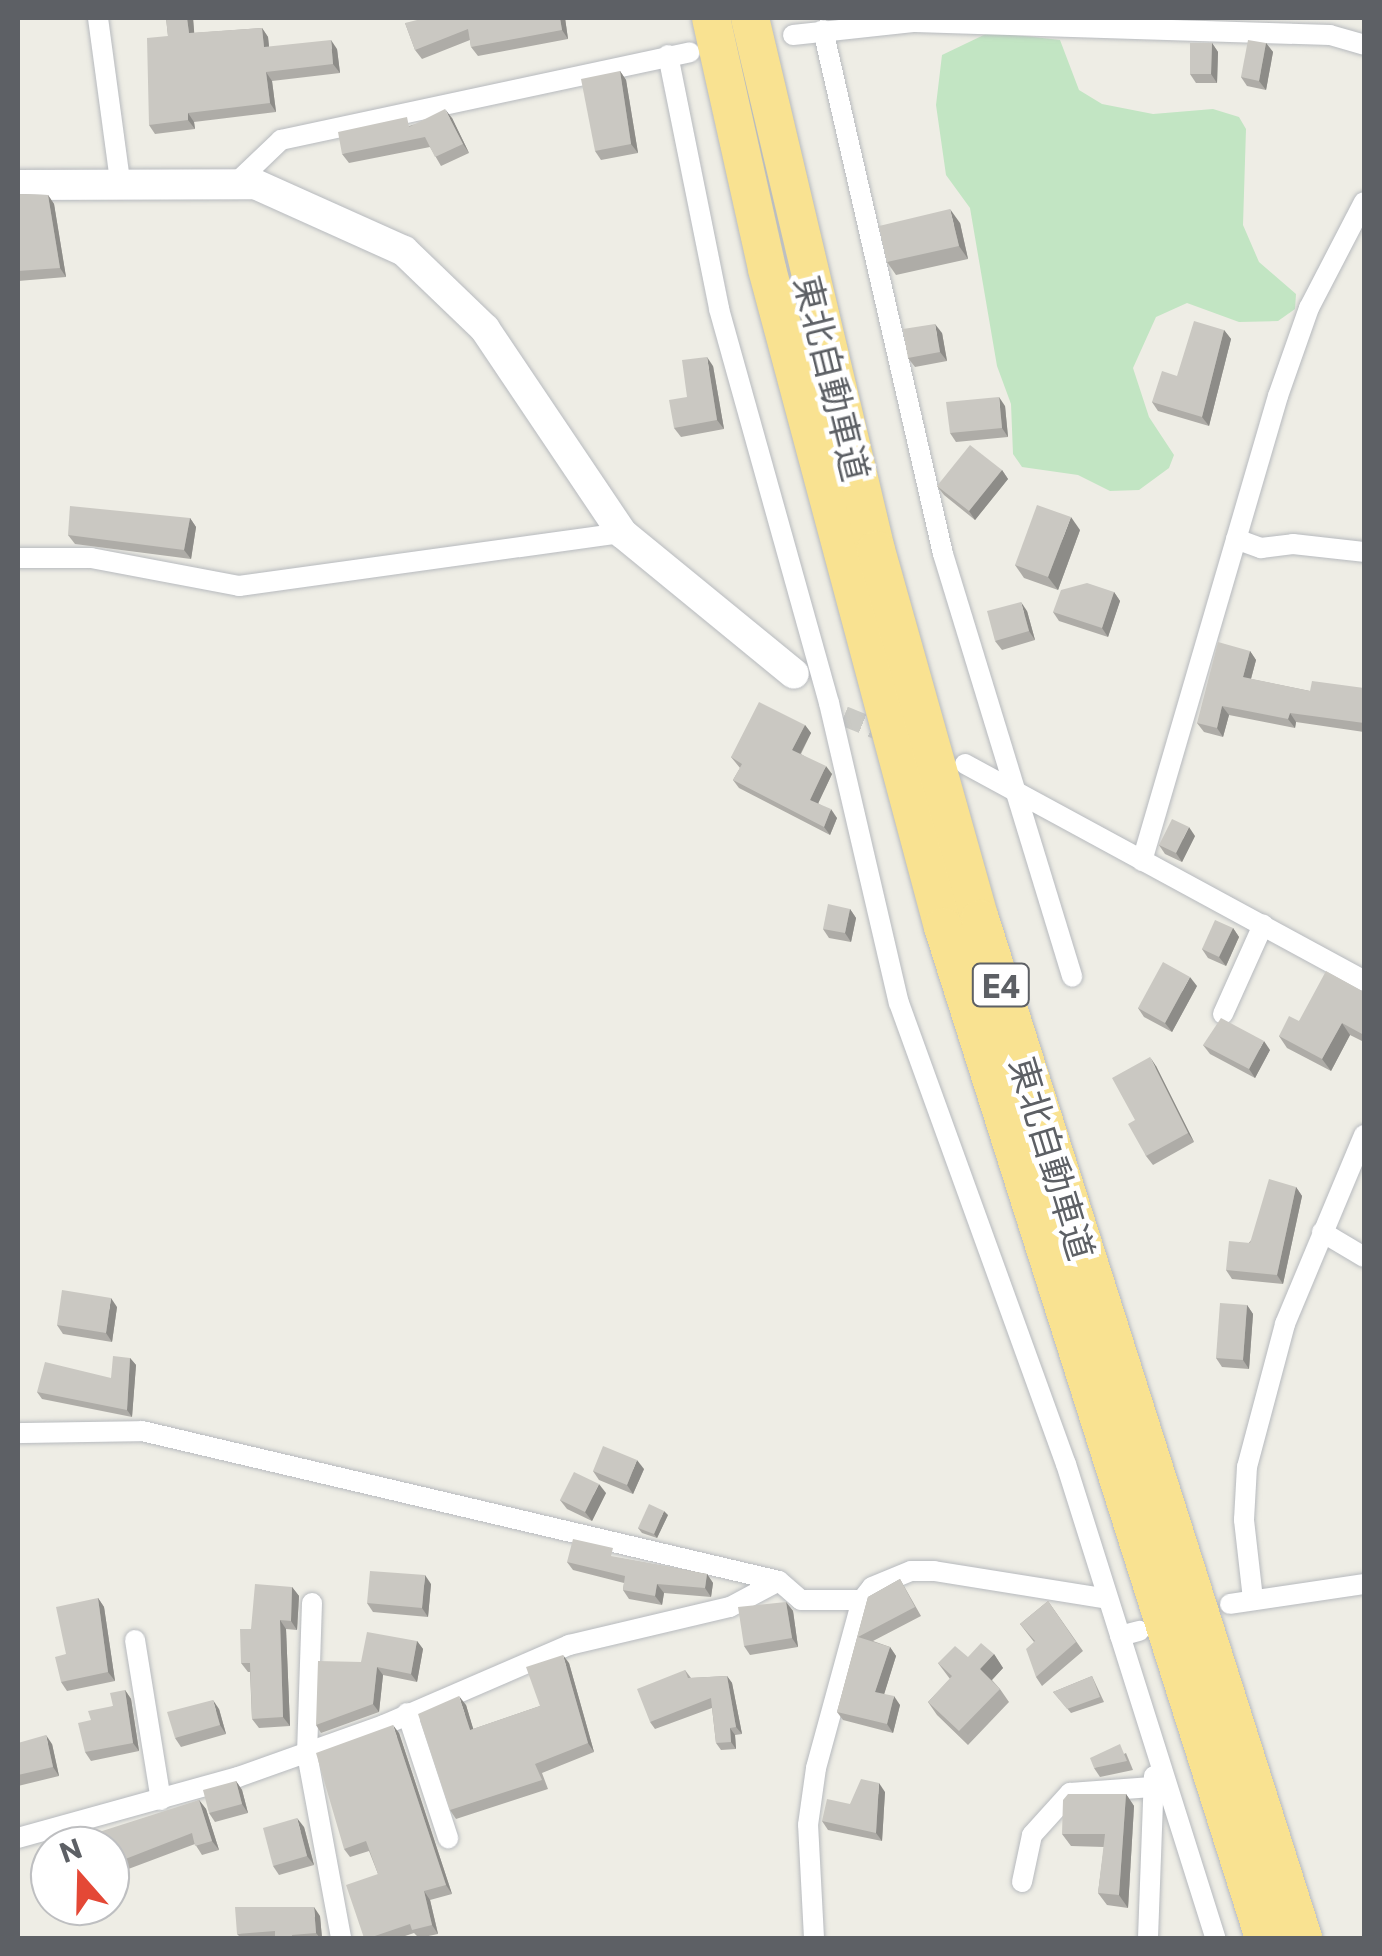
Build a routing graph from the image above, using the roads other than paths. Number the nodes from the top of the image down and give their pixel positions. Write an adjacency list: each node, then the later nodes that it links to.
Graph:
1 (98, 18): 9 (street)
2 (712, 18): 50 (highway, 東北自動車道 / E4)
3 (750, 18): 51 (highway, 東北自動車道 / E4)
4 (824, 30): 5 (street); 6 (street); 20 (street)
5 (793, 35)
6 (1364, 44)
7 (690, 52): 8 (street)
8 (668, 55): 10 (street); 18 (street)
9 (120, 181): 10 (street); 11 (street)
10 (237, 182): 13 (street)
11 (18, 185)
12 (1364, 202): 14 (street)
13 (622, 534): 16 (street); 17 (street)
14 (1236, 539): 15 (street); 21 (street)
15 (1364, 552)
16 (18, 558)
17 (794, 674): 18 (street)
18 (836, 709): 34 (street)
19 (965, 764): 20 (street)
20 (1017, 790): 21 (street); 23 (street)
21 (1142, 861): 22 (street)
22 (1262, 925): 24 (street); 25 (street)
23 (1072, 977)
24 (1364, 981)
25 (1222, 1014)
26 (1364, 1135): 27 (street)
27 (1322, 1232): 28 (street); 32 (street)
28 (1364, 1257)
29 (18, 1433): 30 (street)
30 (780, 1581): 33 (street); 38 (street)
31 (1364, 1584): 32 (street)
32 (1253, 1599): 36 (street)
33 (862, 1600): 34 (street); 47 (street)
34 (1108, 1600): 40 (street)
35 (312, 1603): 39 (street)
36 (1230, 1604)
37 (134, 1640): 42 (street)
38 (407, 1713): 39 (street); 44 (street)
39 (307, 1754): 42 (street); 46 (street)
40 (1162, 1767): 41 (street); 49 (street)
41 (1152, 1787): 45 (street); 48 (street)
42 (162, 1800): 43 (street)
43 (18, 1838)
44 (448, 1838)
45 (1022, 1882)
46 (341, 1938)
47 (814, 1938)
48 (1148, 1938)
49 (1216, 1938)
50 (1264, 1938)
51 (1303, 1938)

